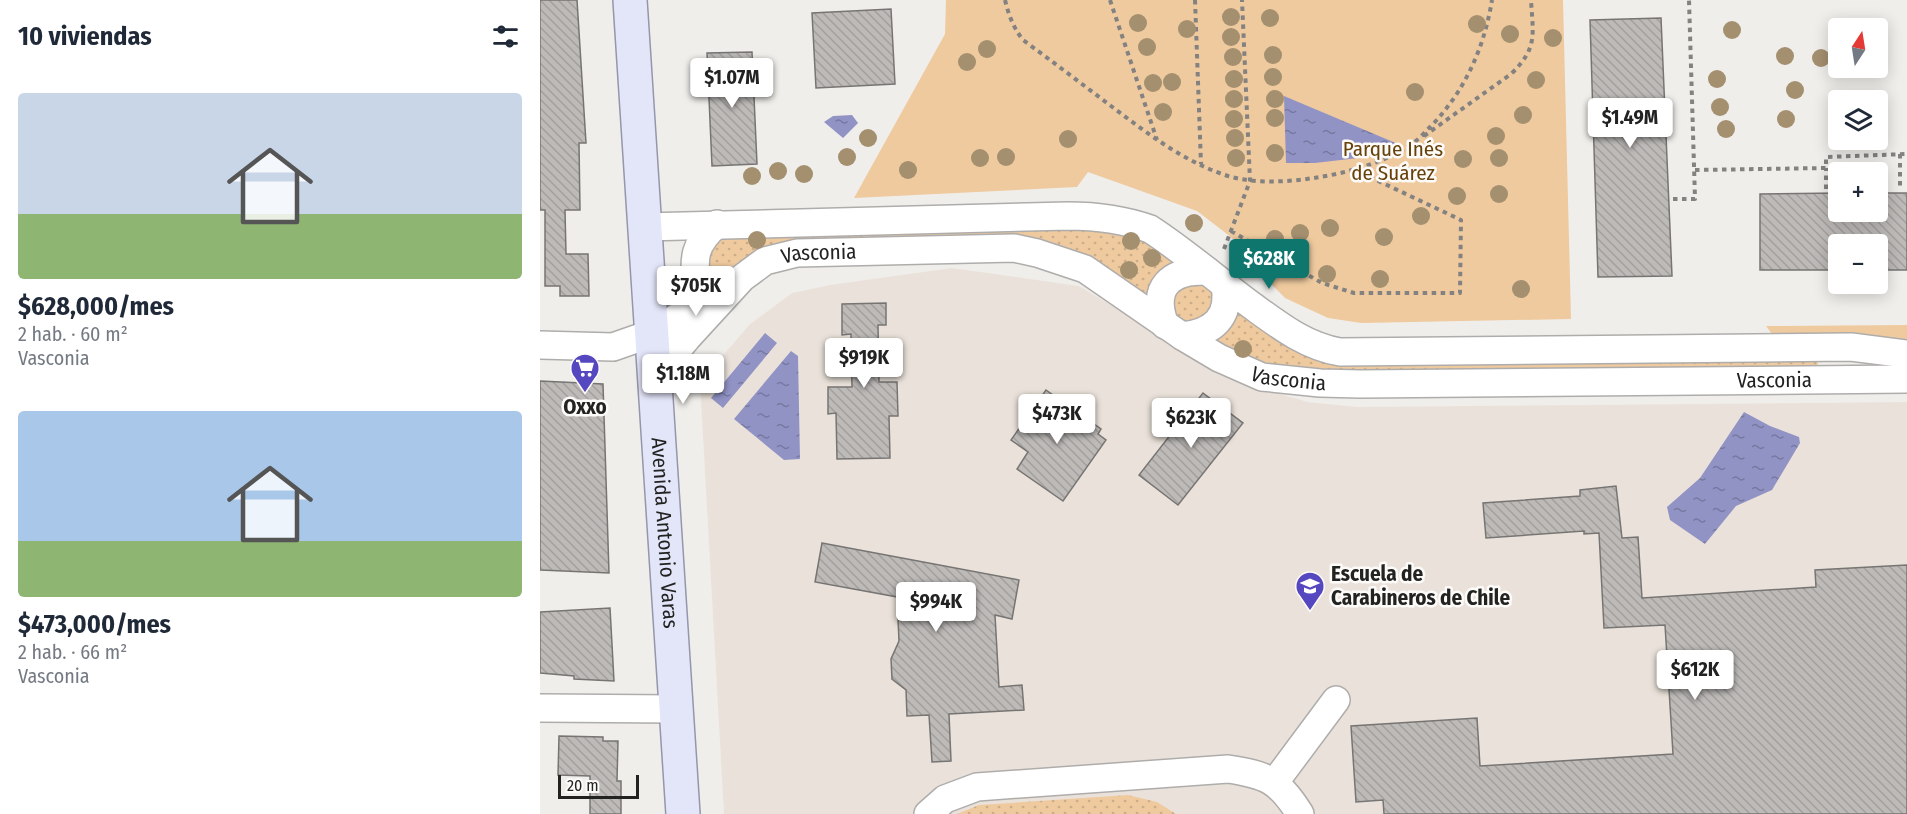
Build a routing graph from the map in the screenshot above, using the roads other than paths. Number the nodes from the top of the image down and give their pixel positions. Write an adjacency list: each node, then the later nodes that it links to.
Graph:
1 (630, 0): 3 (main road, Avenida Antonio Varas)
2 (717, 224): 3 (street, Vasconia); 4 (street, Vasconia); 5 (street)
3 (644, 227): 8 (main road, Avenida Antonio Varas)
4 (1215, 278): 7 (street); 7 (street); 10 (street, Vasconia)
5 (696, 287): 6 (street); 8 (street)
6 (721, 300): 7 (street, Vasconia); 11 (street, Vasconia)
7 (1173, 331): 12 (street, Vasconia)
8 (652, 333): 9 (street); 11 (main road, Avenida Antonio Varas)
9 (540, 345)
10 (1907, 354)
11 (656, 375): 15 (main road, Avenida Antonio Varas)
12 (1907, 379)
13 (1336, 700): 16 (street)
14 (540, 708): 15 (street)
15 (675, 709): 17 (main road, Avenida Antonio Varas)
16 (1275, 782): 18 (street); 19 (street)
17 (683, 814)
18 (928, 814)
19 (1300, 814)

